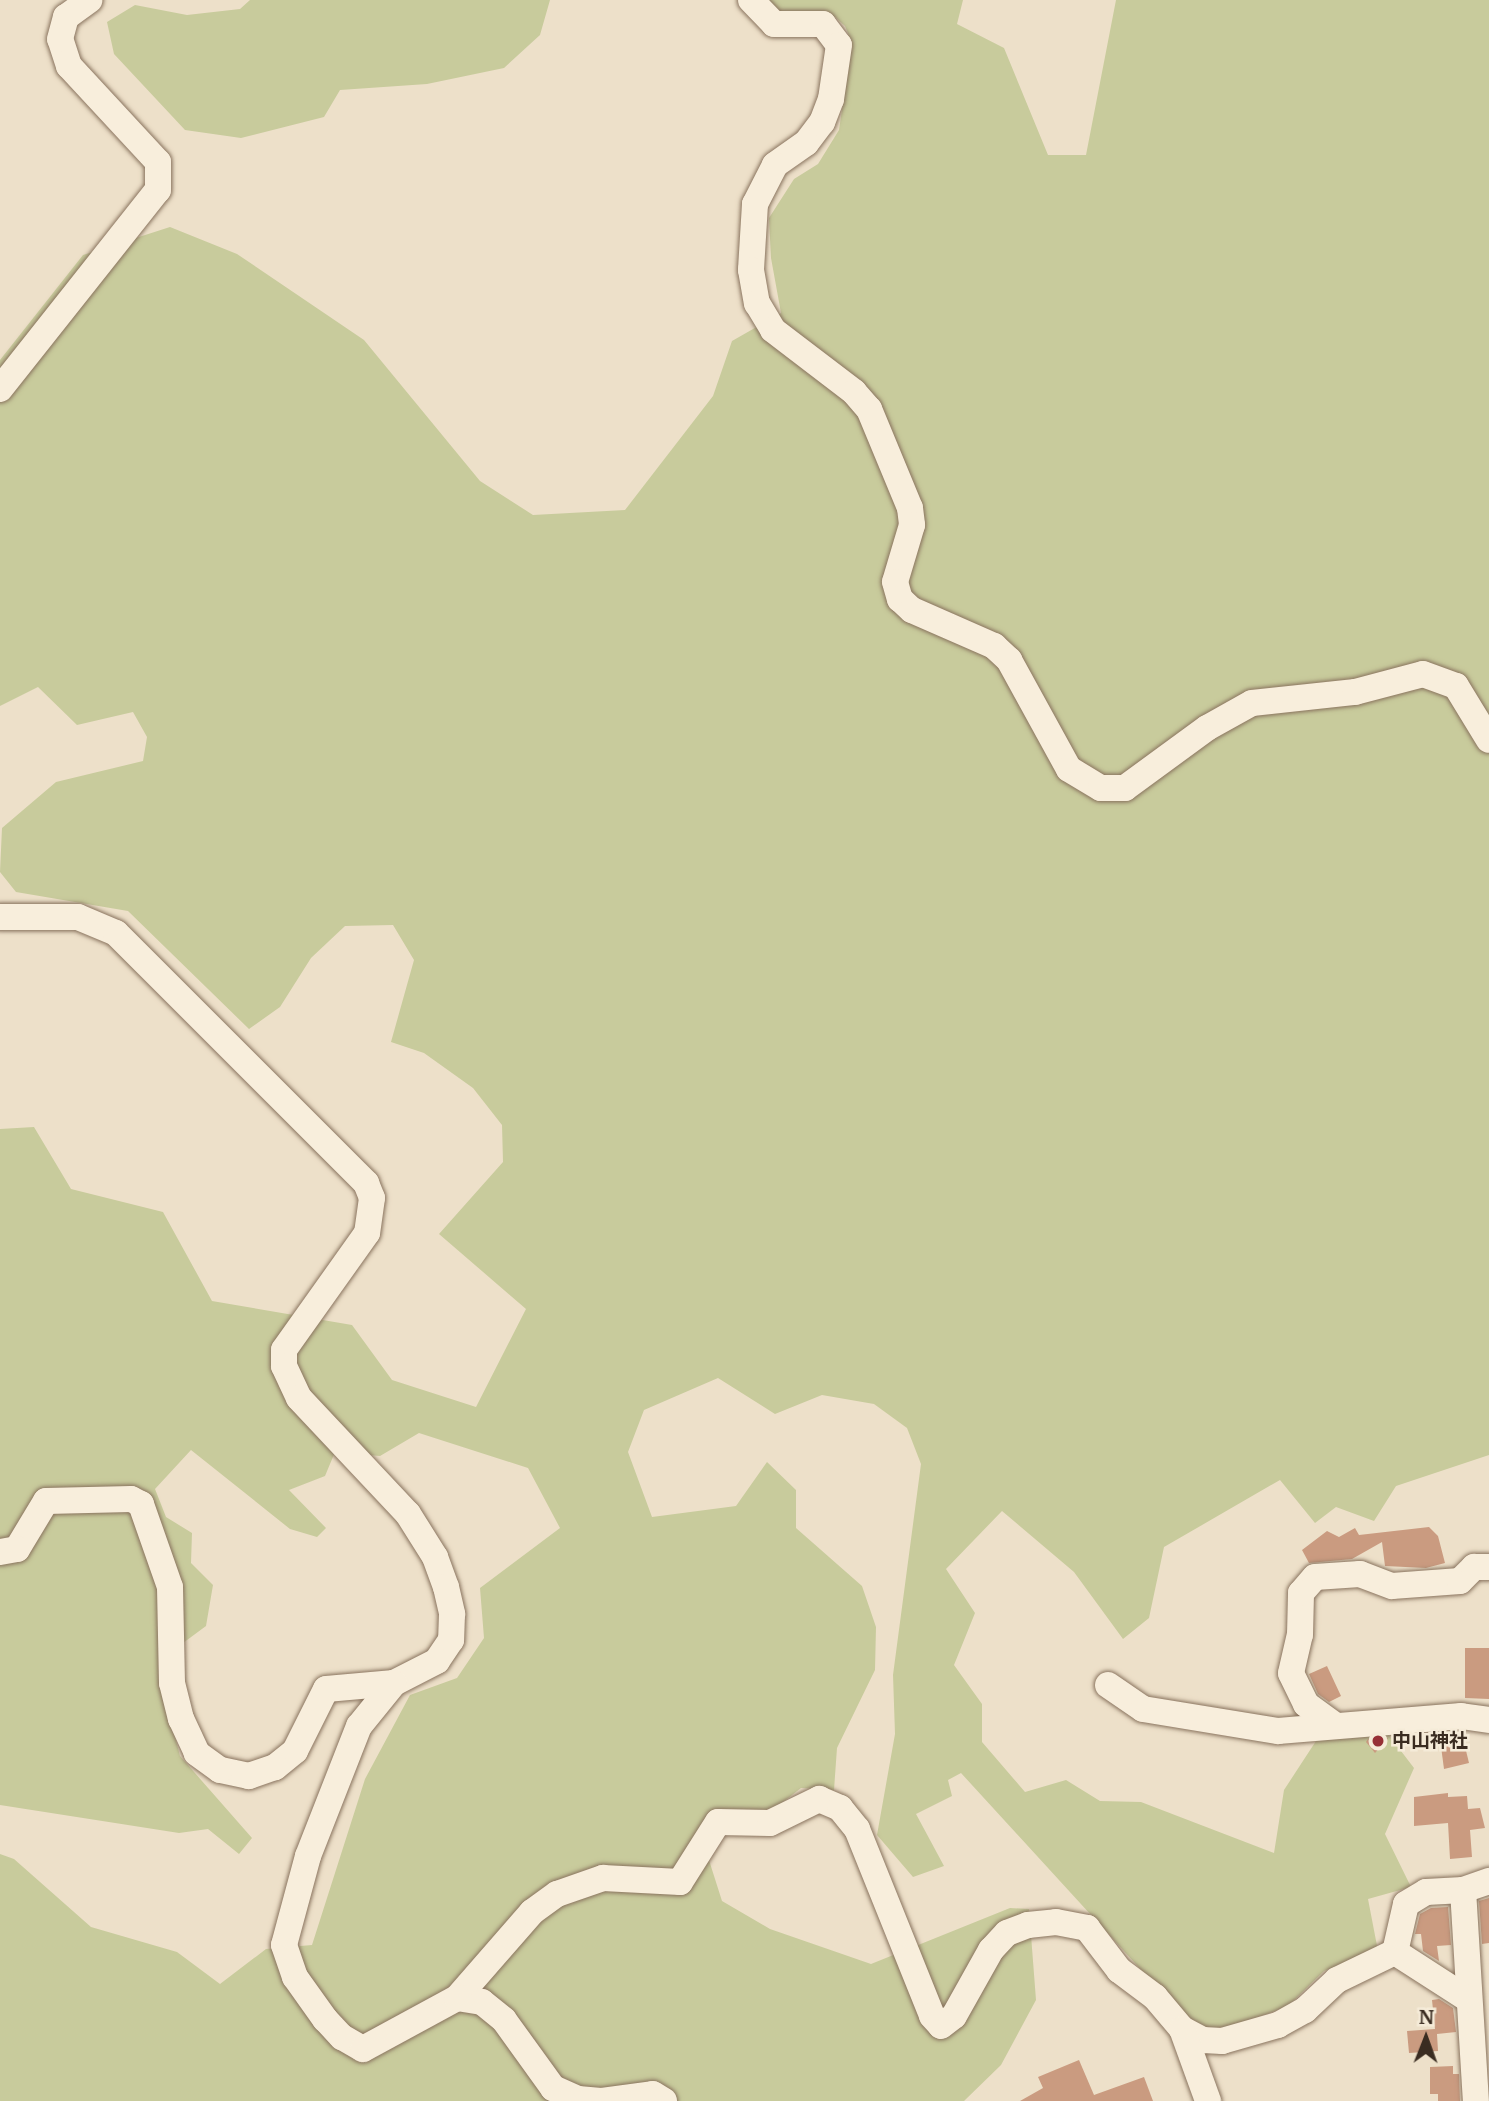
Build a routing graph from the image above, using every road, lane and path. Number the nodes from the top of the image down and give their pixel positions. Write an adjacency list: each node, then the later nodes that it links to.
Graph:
1 (89, 0): 3 (street)
2 (751, 0): 4 (street)
3 (0, 389)
4 (1489, 740)
5 (0, 916): 8 (street)
6 (0, 1552): 8 (street)
7 (1489, 1567): 11 (street)
8 (394, 1683): 15 (street)
9 (1108, 1685): 11 (street)
10 (1489, 1720): 11 (street)
11 (1336, 1726)
12 (1489, 1881): 13 (street)
13 (1463, 1890): 14 (street); 16 (street)
14 (1395, 1952): 16 (street); 17 (street)
15 (457, 1998): 17 (street); 19 (street)
16 (1468, 1999): 18 (street)
17 (1182, 2029): 21 (street)
18 (1480, 2092)
19 (602, 2101): 20 (street)
20 (664, 2101)
21 (1208, 2101)

